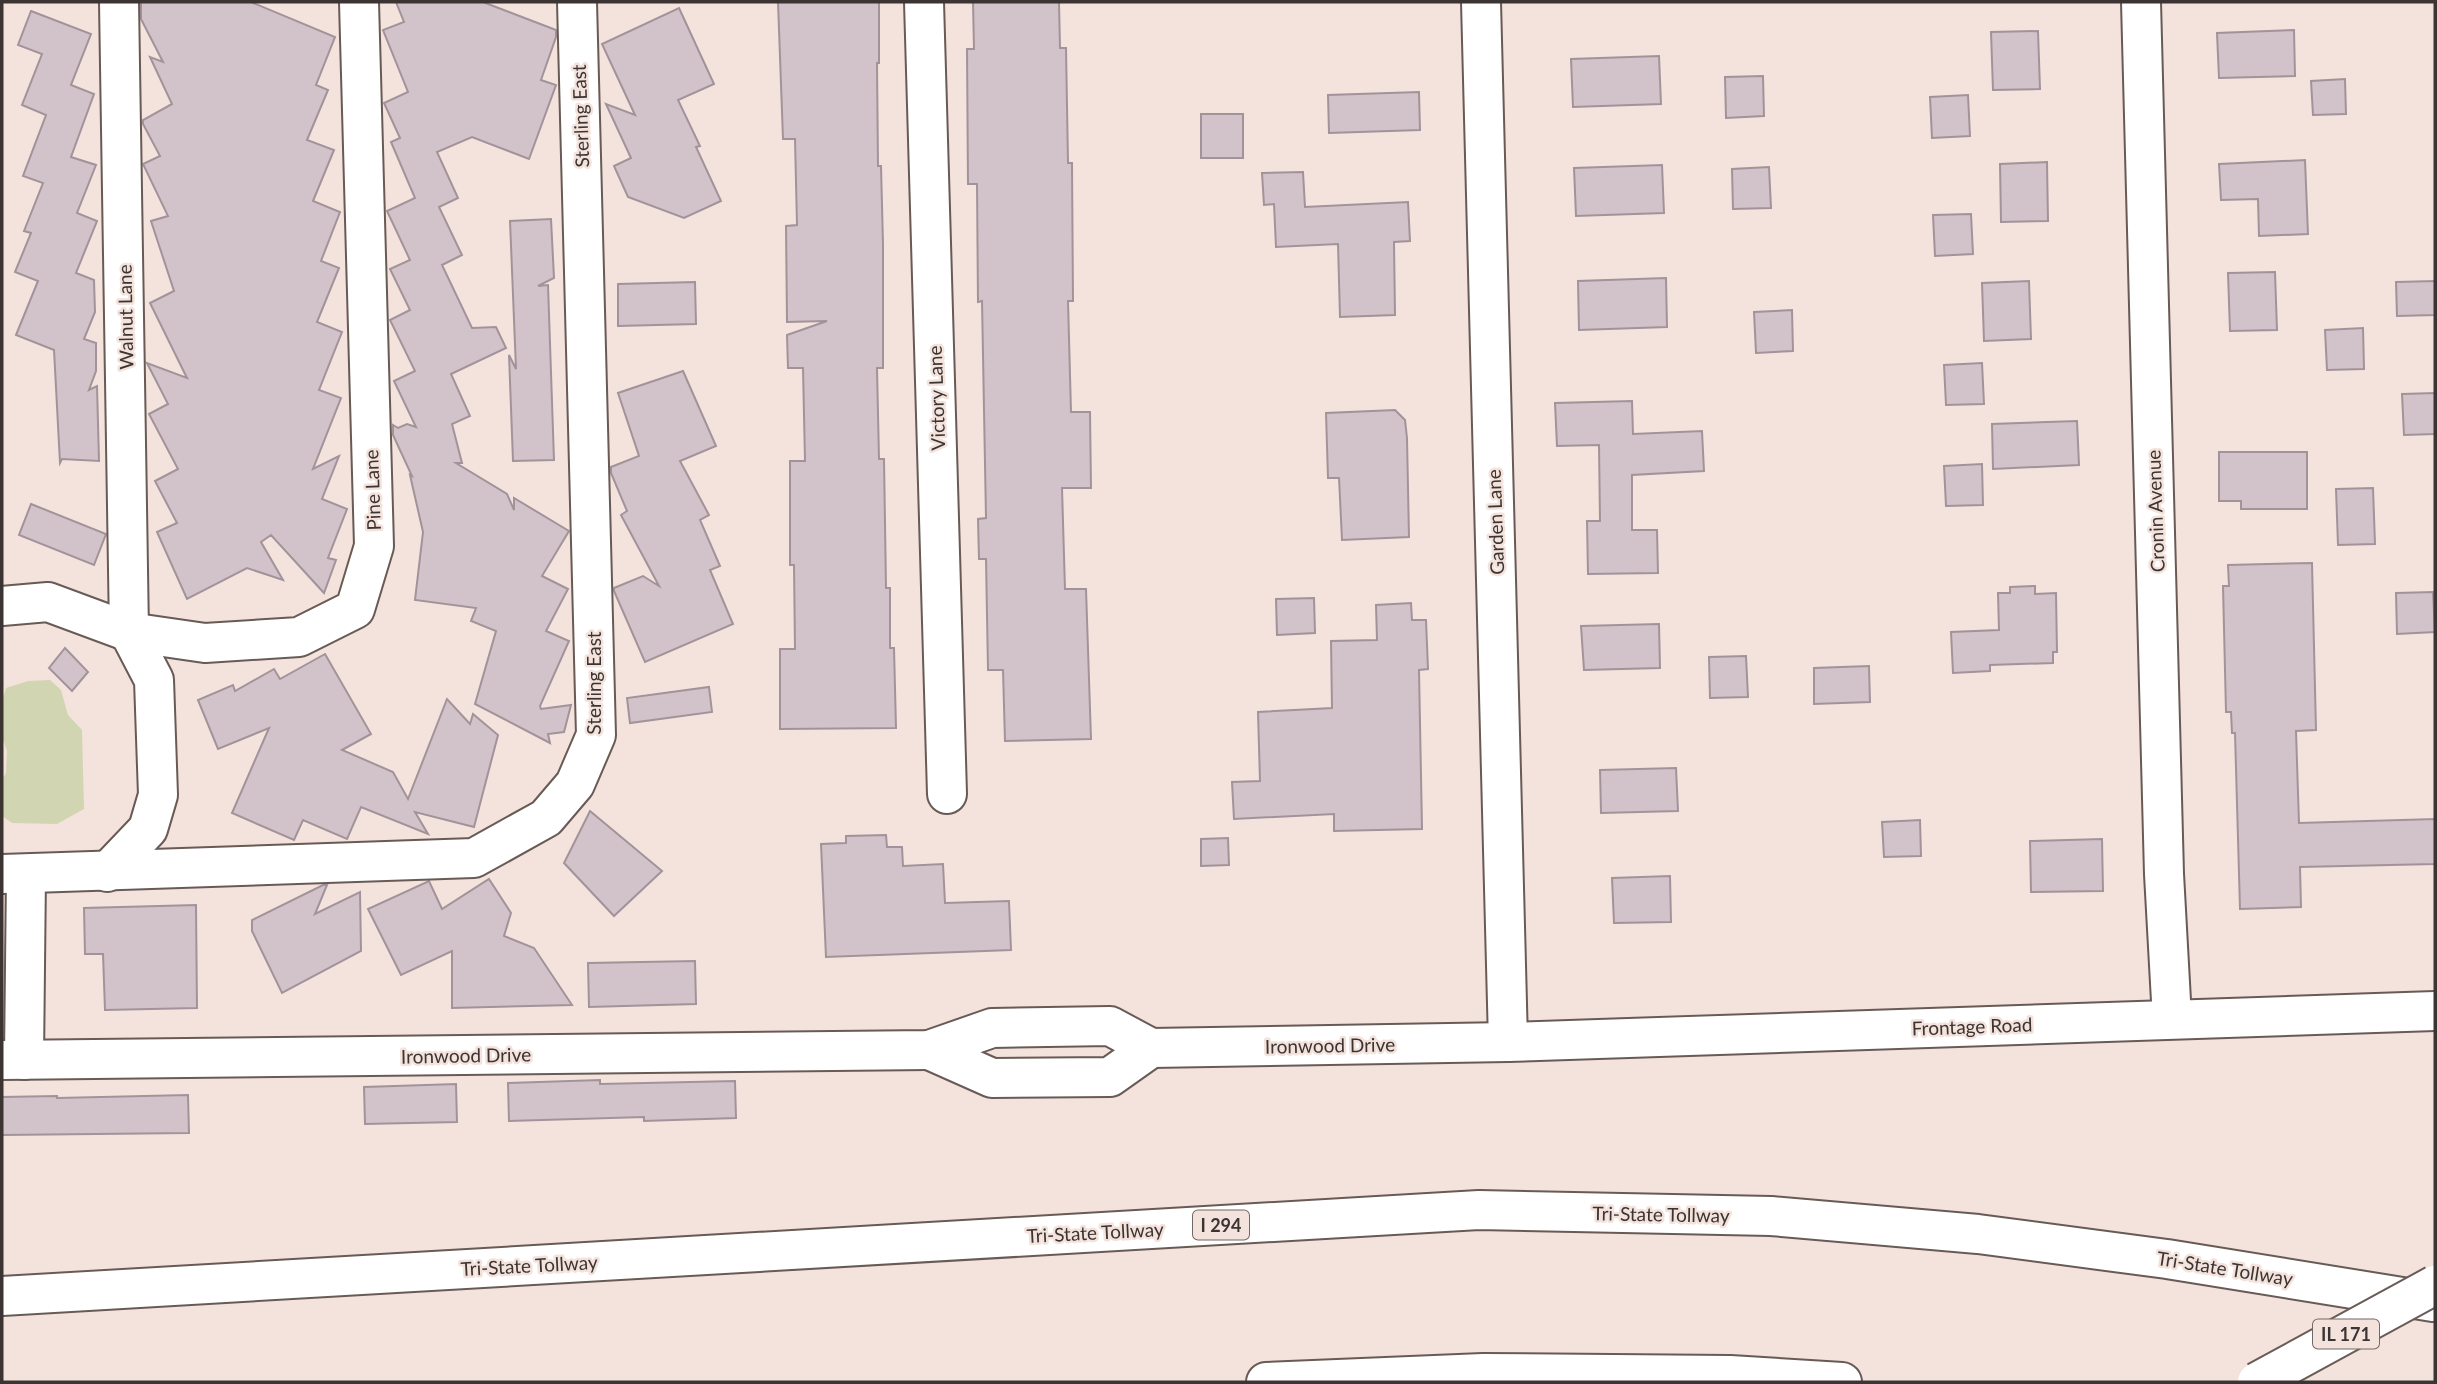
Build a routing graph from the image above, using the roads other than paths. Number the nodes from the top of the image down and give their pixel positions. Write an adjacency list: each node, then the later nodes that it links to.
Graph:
1 (119, 2): 8 (main road, Walnut Lane)
2 (359, 2): 8 (main road, Pine Lane)
3 (577, 2): 10 (main road, Sterling East)
4 (924, 2): 9 (main road, Victory Lane)
5 (1481, 2): 14 (main road, Garden Lane)
6 (2141, 2): 13 (main road, Cronin Avenue)
7 (2, 606): 8 (main road, Pine Lane)
8 (130, 632): 10 (main road)
9 (947, 793)
10 (107, 872): 11 (main road, Sterling East)
11 (14, 874): 17 (main road)
12 (2435, 1012): 13 (main road, Frontage Road)
13 (2172, 1020): 14 (main road, Frontage Road)
14 (1508, 1042): 15 (main road, Ironwood Drive)
15 (1151, 1048): 16 (main road, Ironwood Drive); 16 (main road, Ironwood Drive)
16 (929, 1050): 17 (main road, Ironwood Drive)
17 (13, 1060)
18 (2435, 1285): 23 (main road, IL 171, bridge)
19 (2, 1296): 20 (main road, Tri-State Tollway / I 294)
20 (2435, 1302)
21 (1266, 1382): 22 (main road)
22 (1842, 1382)
23 (2257, 1382)

